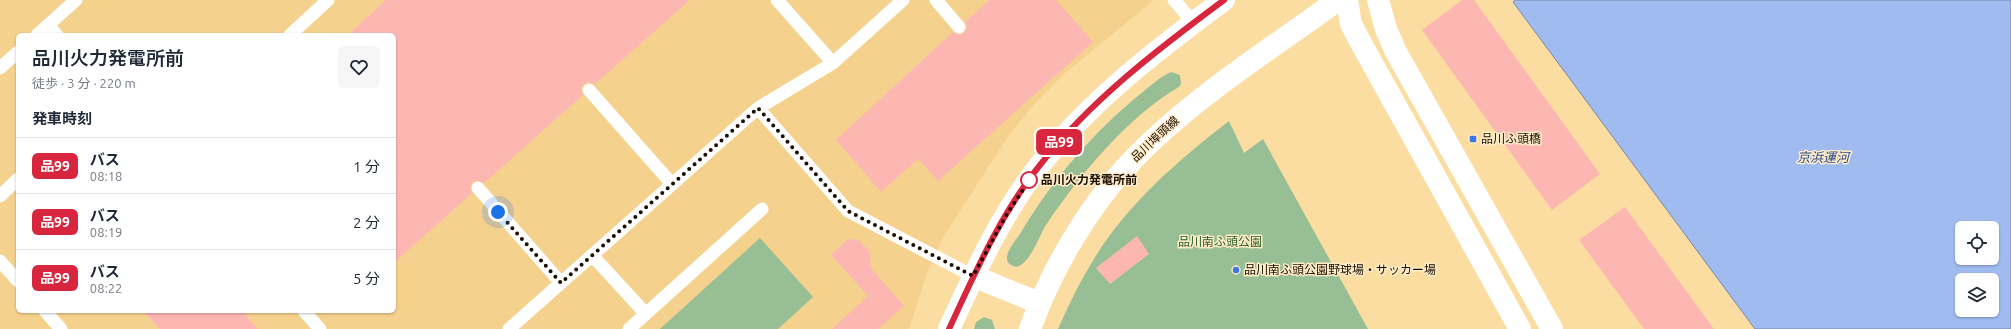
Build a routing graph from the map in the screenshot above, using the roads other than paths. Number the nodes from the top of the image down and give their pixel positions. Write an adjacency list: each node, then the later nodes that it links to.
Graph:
1 (76, 0): 13 (lane)
2 (777, 0): 16 (lane)
3 (903, 0): 16 (lane)
4 (936, 0): 12 (lane)
5 (1174, 0): 11 (lane)
6 (1224, 0): 11 (main road)
7 (1338, 0): 30 (main road, 品川埠頭線)
8 (1347, 0): 40 (main road)
9 (1378, 0): 41 (main road)
10 (321, 2): 14 (lane)
11 (1194, 23): 27 (main road)
12 (959, 27)
13 (52, 30)
14 (292, 33)
15 (16, 54): 17 (lane)
16 (833, 63): 19 (lane)
17 (0, 68)
18 (589, 90): 21 (lane)
19 (758, 108): 21 (lane); 27 (lane)
20 (16, 181): 23 (lane)
21 (672, 184): 25 (lane)
22 (478, 188): 29 (lane)
23 (0, 196)
24 (762, 209): 33 (lane)
25 (592, 255): 29 (lane); 33 (lane)
26 (0, 261): 28 (lane)
27 (973, 276): 30 (main road); 38 (main road)
28 (16, 279)
29 (561, 283): 36 (lane)
30 (1039, 303): 39 (main road, 品川埠頭線)
31 (47, 313): 34 (lane)
32 (306, 313): 35 (lane)
33 (646, 314): 37 (lane)
34 (61, 329)
35 (320, 329)
36 (509, 329)
37 (629, 329)
38 (949, 329)
39 (1030, 329)
40 (1520, 329)
41 (1552, 329)

